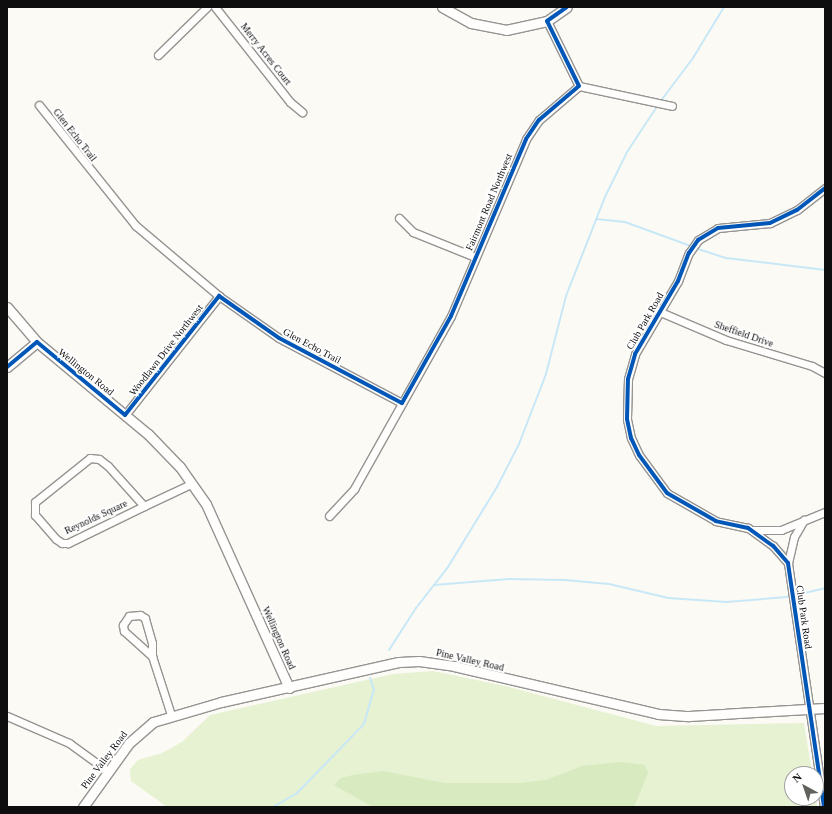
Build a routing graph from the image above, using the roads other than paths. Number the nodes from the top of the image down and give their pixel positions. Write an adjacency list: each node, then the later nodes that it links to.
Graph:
1 (207, 7): 6 (street)
2 (215, 7): 10 (street, Merry Acres Court)
3 (442, 7): 5 (street)
4 (568, 7): 5 (street)
5 (547, 21): 7 (street)
6 (158, 55)
7 (579, 86): 9 (street); 13 (street, Fairmont Road Northwest)
8 (39, 105): 14 (street, Glen Echo Trail)
9 (672, 106)
10 (302, 112)
11 (825, 188): 16 (street, Club Park Road)
12 (399, 218): 13 (street)
13 (475, 257): 20 (street, Fairmont Road Northwest)
14 (219, 296): 20 (street, Glen Echo Trail); 21 (street, Woodlawn Drive Northwest)
15 (7, 307): 17 (street, Wellington Road)
16 (658, 311): 19 (street, Sheffield Drive); 27 (street, Club Park Road)
17 (37, 342): 18 (street); 21 (street, Wellington Road)
18 (7, 367)
19 (825, 373)
20 (402, 403): 25 (street, Fairmont Road Northwest)
21 (125, 415): 22 (street, Wellington Road)
22 (191, 484): 23 (street, Reynolds Square); 30 (street, Wellington Road)
23 (144, 506): 23 (street, Reynolds Square)
24 (825, 512): 26 (street)
25 (329, 516)
26 (804, 520): 27 (street); 28 (street)
27 (750, 529): 28 (street, Club Park Road)
28 (788, 563): 32 (street, Club Park Road)
29 (152, 656): 29 (street); 33 (street)
30 (289, 688): 32 (street, Pine Valley Road); 33 (street, Pine Valley Road)
31 (825, 708): 32 (street, Pine Valley Road)
32 (809, 710): 37 (street, Club Park Road)
33 (171, 715): 35 (street, Pine Valley Road)
34 (7, 716): 35 (street)
35 (109, 772): 36 (street, Pine Valley Road)
36 (83, 807)
37 (824, 807)

